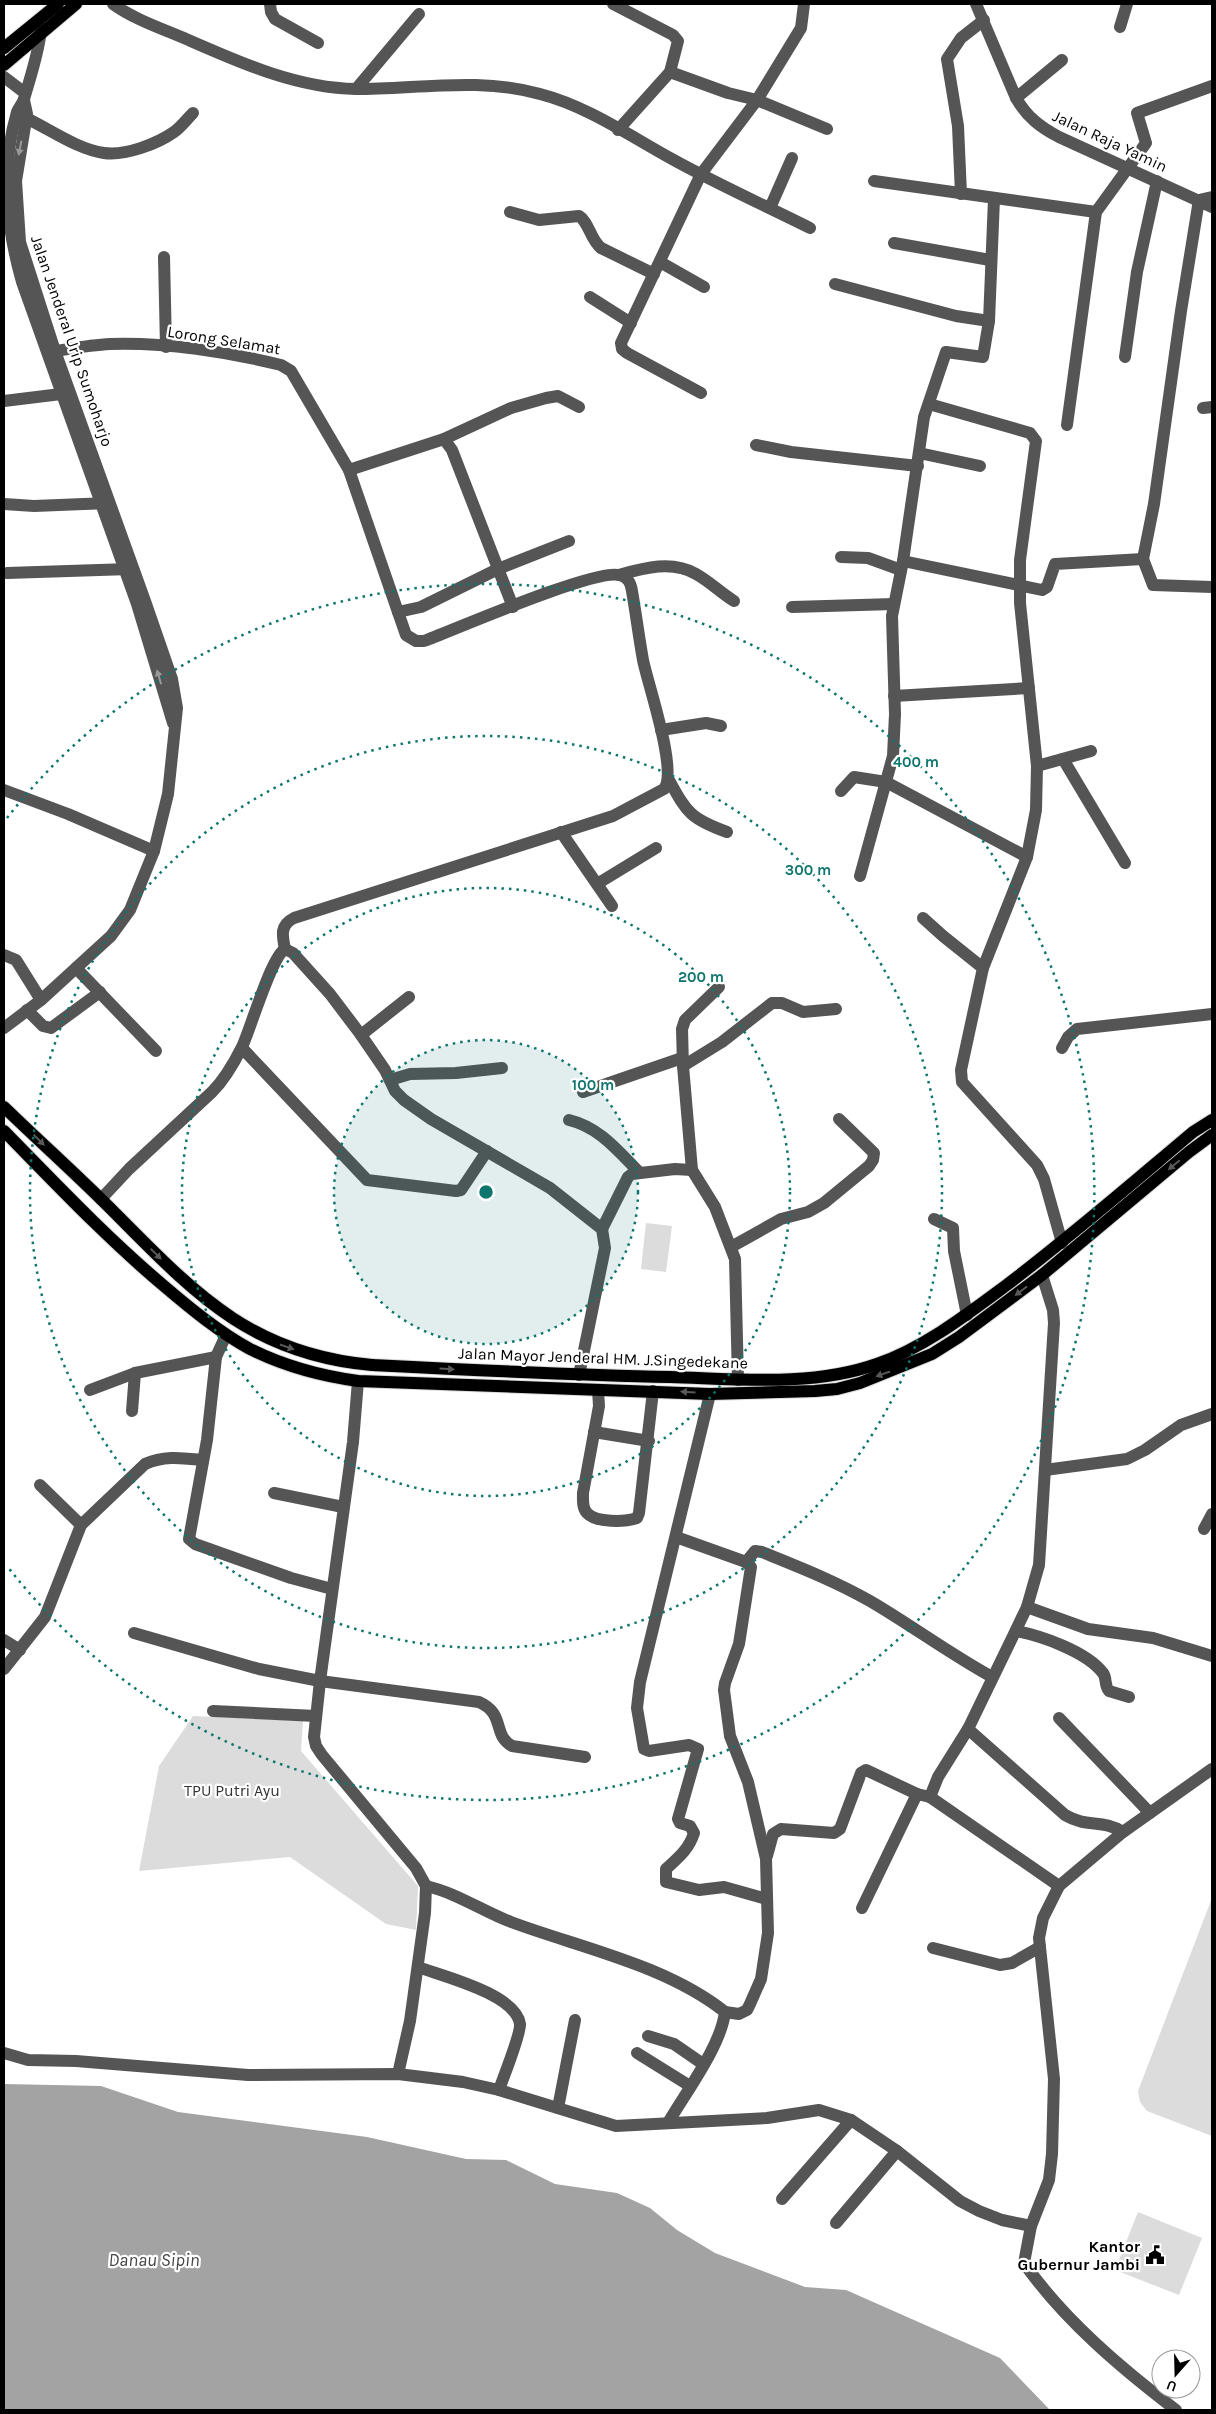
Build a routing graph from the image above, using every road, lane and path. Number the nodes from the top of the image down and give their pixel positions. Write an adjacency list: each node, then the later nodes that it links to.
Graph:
1 (58, 4): 10 (main road)
2 (76, 4): 13 (main road)
3 (113, 4): 21 (street)
4 (270, 4): 14 (street)
5 (613, 4): 18 (street)
6 (804, 4): 24 (street)
7 (976, 4): 11 (street, Jalan Raja Yamin)
8 (1127, 4): 12 (street)
9 (419, 14): 21 (street)
10 (41, 20): 13 (street); 15 (main road)
11 (984, 20): 23 (street, Jalan Raja Yamin); 34 (street)
12 (1120, 27)
13 (41, 35): 17 (main road); 22 (street)
14 (318, 43)
15 (4, 48)
16 (1062, 60): 23 (street)
17 (4, 65)
18 (670, 72): 24 (street); 28 (street)
19 (4, 77): 22 (street)
20 (1212, 86): 30 (street)
21 (356, 89): 28 (street)
22 (24, 97): 26 (street, Jalan Jenderal Urip Sumoharjo); 53 (street, Jalan Jenderal Urip Sumoharjo)
23 (1016, 98): 30 (street, Jalan Raja Yamin)
24 (757, 100): 27 (street); 31 (street)
25 (193, 113): 26 (street)
26 (26, 118): 53 (street, Jalan Jenderal Urip Sumoharjo, one-way to 53)
27 (827, 129)
28 (618, 130): 31 (street)
29 (792, 158): 39 (street)
30 (1127, 168): 33 (street, Jalan Raja Yamin); 41 (street)
31 (701, 174): 39 (street); 46 (street)
32 (874, 181): 34 (street)
33 (1157, 181): 37 (street, Jalan Raja Yamin); 54 (street)
34 (961, 194): 36 (street)
35 (1212, 196): 37 (street)
36 (994, 199): 41 (street); 45 (street)
37 (1199, 200): 38 (street, Jalan Raja Yamin); 70 (street)
38 (1212, 207)
39 (770, 208): 42 (street)
40 (510, 212): 46 (street)
41 (1096, 212): 60 (street)
42 (810, 228)
43 (894, 243): 45 (street)
44 (164, 257): 52 (street)
45 (990, 260): 50 (street)
46 (657, 268): 48 (street); 51 (street)
47 (835, 284): 50 (street)
48 (704, 287)
49 (590, 297): 51 (street)
50 (989, 321): 58 (street)
51 (631, 323): 55 (street)
52 (166, 347): 53 (street, Lorong Selamat); 65 (street, Lorong Selamat)
53 (51, 352): 56 (street, Jalan Jenderal Urip Sumoharjo); 67 (street, Jalan Jenderal Urip Sumoharjo)
54 (1125, 356)
55 (700, 393)
56 (61, 394): 57 (street); 67 (street, Jalan Jenderal Urip Sumoharjo)
57 (4, 401)
58 (929, 404): 63 (street); 76 (street)
59 (579, 407): 61 (street)
60 (1067, 424)
61 (444, 440): 65 (street); 73 (street)
62 (756, 445): 63 (street)
63 (919, 460): 64 (street); 71 (street)
64 (980, 466)
65 (349, 470): 82 (street, Lorong Selamat)
66 (4, 504): 67 (street)
67 (106, 504): 72 (street, Jalan Jenderal Urip Sumoharjo)
68 (569, 541): 73 (street)
69 (841, 557): 71 (street)
70 (1143, 559): 76 (street); 77 (street)
71 (902, 565): 76 (street); 79 (street)
72 (129, 569): 74 (street); 97 (street, Jalan Jenderal Urip Sumoharjo)
73 (498, 569): 80 (street); 82 (street)
74 (8, 573)
75 (619, 575): 78 (street, Lorong Selamat); 80 (street, Lorong Selamat); 86 (street)
76 (1020, 587): 83 (street)
77 (1212, 587)
78 (734, 601)
79 (894, 604): 81 (street); 84 (street)
80 (512, 607): 82 (street, Lorong Selamat)
81 (792, 607)
82 (398, 612)
83 (1029, 688): 84 (street); 89 (street)
84 (894, 696): 91 (street)
85 (721, 726): 86 (street)
86 (661, 730): 90 (street)
87 (1091, 751): 88 (street)
88 (1063, 759): 89 (street); 99 (street)
89 (1037, 766): 98 (street)
90 (668, 780): 94 (street); 95 (street)
91 (886, 782): 93 (street); 98 (street); 100 (street)
92 (4, 790): 97 (street)
93 (842, 791)
94 (561, 832): 101 (street); 104 (street)
95 (727, 832)
96 (656, 848): 101 (street)
97 (154, 851): 106 (street, Jalan Jenderal Urip Sumoharjo)
98 (1027, 857): 107 (street)
99 (1125, 863)
100 (860, 876)
101 (597, 884): 102 (street)
102 (612, 906)
103 (923, 918): 107 (street)
104 (285, 949): 116 (street); 117 (street)
105 (4, 955): 111 (street)
106 (76, 968): 109 (street); 111 (street, Jalan Jenderal Urip Sumoharjo)
107 (984, 968): 136 (street)
108 (719, 987): 120 (street)
109 (100, 992): 113 (street); 119 (street)
110 (408, 997): 116 (street)
111 (41, 1000): 113 (street, Jalan Jenderal Urip Sumoharjo)
112 (836, 1009): 120 (street)
113 (28, 1010): 115 (street, Jalan Jenderal Urip Sumoharjo)
114 (1212, 1014): 118 (street)
115 (4, 1028)
116 (361, 1035): 122 (street)
117 (242, 1048): 130 (street); 133 (street)
118 (1062, 1048)
119 (156, 1051)
120 (682, 1062): 123 (street); 131 (street)
121 (502, 1068): 122 (street)
122 (390, 1080): 130 (street)
123 (583, 1092)
124 (4, 1107): 133 (main road, Jalan Mayor Jenderal HM. J.Singedekane, one-way to 133)
125 (839, 1119): 137 (street)
126 (569, 1120): 132 (street)
127 (1212, 1120): 136 (main road, Jalan Mayor Jenderal HM. J.Singedekane)
128 (4, 1131): 140 (main road, Jalan Mayor Jenderal HM. J.Singedekane)
129 (1212, 1135): 138 (main road, Jalan Mayor Jenderal HM. J.Singedekane, one-way to 138)
130 (487, 1152): 135 (street)
131 (692, 1170): 132 (street); 137 (street)
132 (639, 1172): 135 (street)
133 (101, 1199): 142 (main road, Jalan Mayor Jenderal HM. J.Singedekane, one-way to 142)
134 (934, 1219): 139 (street)
135 (602, 1229): 145 (street)
136 (1062, 1243): 139 (main road, Jalan Mayor Jenderal HM. J.Singedekane)
137 (731, 1247): 146 (street)
138 (1042, 1276): 153 (main road, Jalan Mayor Jenderal HM. J.Singedekane, one-way to 153); 159 (street)
139 (967, 1315): 146 (main road, Jalan Mayor Jenderal HM. J.Singedekane)
140 (226, 1334): 141 (street); 147 (main road, Jalan Mayor Jenderal HM. J.Singedekane)
141 (216, 1358): 144 (street); 158 (street)
142 (476, 1370): 143 (main road, Jalan Mayor Jenderal HM. J.Singedekane); 148 (main road)
143 (503, 1372): 145 (main road, Jalan Mayor Jenderal HM. J.Singedekane); 149 (main road)
144 (135, 1373): 150 (street); 154 (street)
145 (579, 1375): 146 (main road, Jalan Mayor Jenderal HM. J.Singedekane)
146 (738, 1380)
147 (358, 1381): 148 (main road, Jalan Mayor Jenderal HM. J.Singedekane); 162 (street)
148 (476, 1387): 149 (main road, Jalan Mayor Jenderal HM. J.Singedekane)
149 (502, 1388): 151 (main road, Jalan Mayor Jenderal HM. J.Singedekane)
150 (90, 1390)
151 (598, 1390): 152 (main road, Jalan Mayor Jenderal HM. J.Singedekane); 156 (street)
152 (653, 1391): 153 (main road, Jalan Mayor Jenderal HM. J.Singedekane, one-way to 152); 157 (street)
153 (710, 1394): 166 (street)
154 (132, 1411)
155 (1212, 1414): 159 (street)
156 (594, 1432): 157 (street); 157 (street)
157 (649, 1441)
158 (203, 1460): 164 (street); 168 (street)
159 (1046, 1470): 169 (street)
160 (40, 1485): 164 (street)
161 (274, 1493): 162 (street)
162 (344, 1507): 168 (street)
163 (1212, 1514): 165 (street)
164 (81, 1525): 173 (street)
165 (1204, 1529)
166 (676, 1537): 167 (street); 191 (street)
167 (746, 1562): 176 (street); 188 (street)
168 (332, 1589): 177 (street)
169 (1027, 1607): 170 (street); 174 (street)
170 (1016, 1631): 176 (street); 178 (street)
171 (134, 1633): 177 (street)
172 (4, 1640): 173 (street)
173 (20, 1650): 175 (street)
174 (1212, 1656)
175 (4, 1669)
176 (992, 1677): 182 (street)
177 (320, 1681): 180 (street); 183 (street)
178 (1129, 1697)
179 (213, 1711): 180 (street)
180 (316, 1716): 189 (street)
181 (1059, 1718): 186 (street)
182 (968, 1729): 185 (street); 187 (street)
183 (585, 1757)
184 (1212, 1769): 186 (street)
185 (924, 1795): 188 (street); 190 (street); 192 (street)
186 (1150, 1814): 187 (street)
187 (1123, 1832): 190 (street)
188 (766, 1859): 191 (street)
189 (426, 1886): 195 (street); 196 (street)
190 (1059, 1886): 193 (street)
191 (768, 1899): 196 (street)
192 (862, 1908)
193 (1040, 1947): 194 (street); 211 (street)
194 (933, 1948)
195 (418, 1967): 202 (street); 204 (street)
196 (725, 2012): 201 (street)
197 (575, 2020): 205 (street)
198 (648, 2036): 201 (street)
199 (637, 2053): 203 (street)
200 (4, 2054): 202 (street)
201 (704, 2064): 203 (street)
202 (398, 2074): 204 (street)
203 (690, 2086): 207 (street)
204 (499, 2090): 205 (street)
205 (558, 2108): 207 (street)
206 (852, 2120): 207 (street); 208 (street); 209 (street)
207 (668, 2123)
208 (897, 2151): 210 (street); 211 (street)
209 (782, 2199)
210 (836, 2223)
211 (1031, 2226): 212 (street)
212 (1176, 2410)

